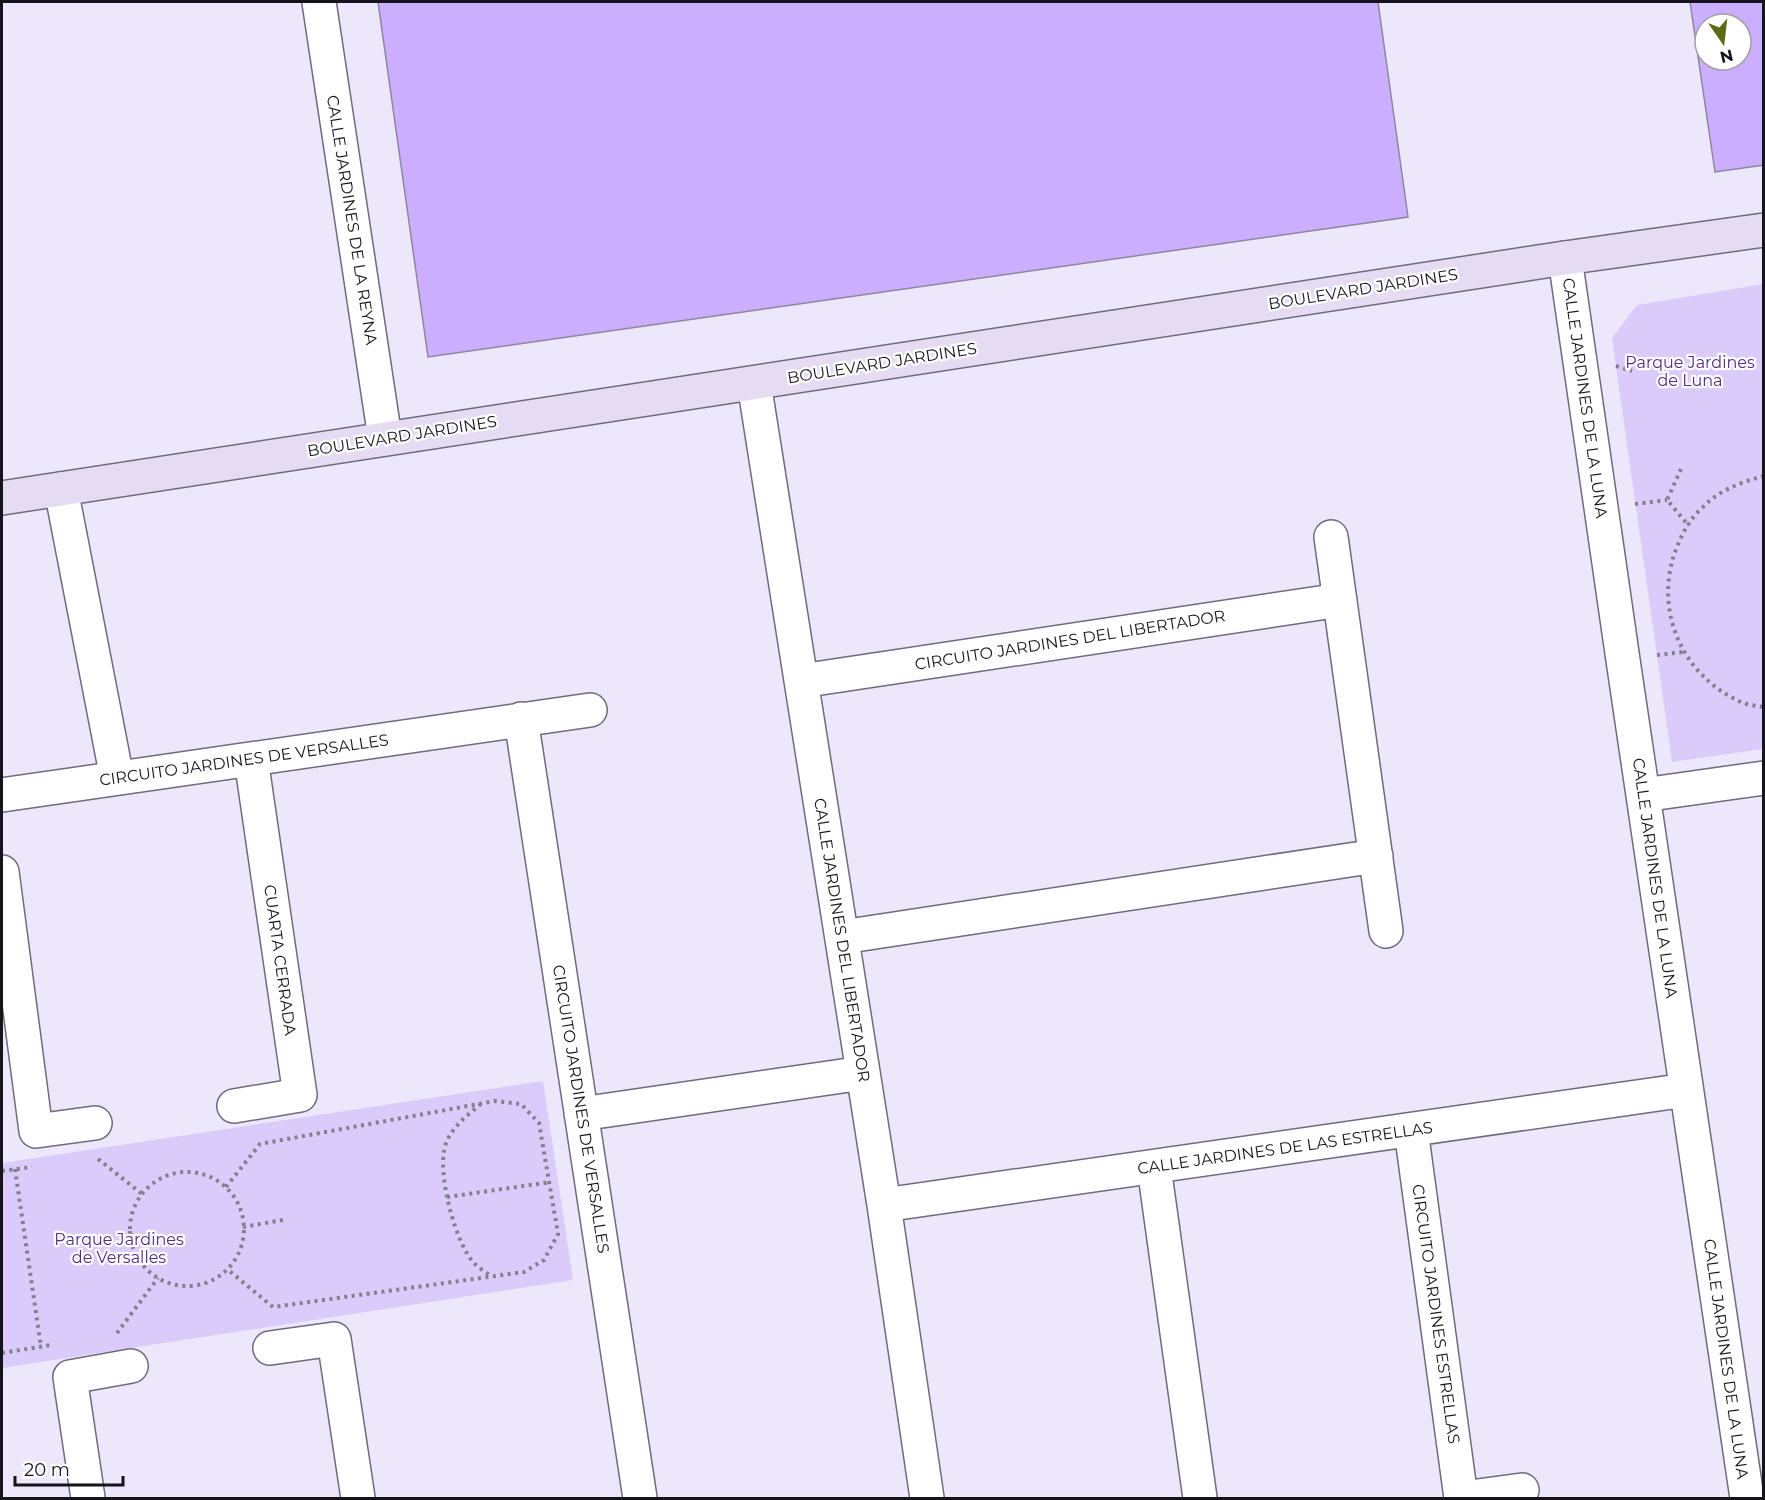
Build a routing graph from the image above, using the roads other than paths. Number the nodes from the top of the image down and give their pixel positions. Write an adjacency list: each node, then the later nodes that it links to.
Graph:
1 (319, 2): 5 (street, CALLE JARDINES DE LA REYNA)
2 (1764, 230): 3 (street, BOULEVARD JARDINES)
3 (1565, 258): 4 (street, BOULEVARD JARDINES); 17 (street, CALLE JARDINES DE LA LUNA)
4 (754, 383): 5 (street, BOULEVARD JARDINES); 10 (street, CALLE JARDINES DEL LIBERTADOR)
5 (385, 438): 6 (street, BOULEVARD JARDINES)
6 (61, 489): 7 (street, BOULEVARD JARDINES); 14 (street)
7 (2, 498)
8 (1331, 537): 9 (street)
9 (1340, 600): 10 (street, CIRCUITO JARDINES DEL LIBERTADOR); 18 (street)
10 (801, 681): 21 (street, CALLE JARDINES DEL LIBERTADOR)
11 (590, 710): 12 (street, CIRCUITO JARDINES DE VERSALLES)
12 (521, 719): 13 (street, CIRCUITO JARDINES DE VERSALLES); 25 (street, CIRCUITO JARDINES DE VERSALLES)
13 (251, 759): 14 (street, CIRCUITO JARDINES DE VERSALLES); 24 (street, CUARTA CERRADA)
14 (117, 778): 16 (street, CIRCUITO JARDINES DE VERSALLES)
15 (1764, 778): 17 (street)
16 (2, 795)
17 (1643, 795): 23 (street, CALLE JARDINES DE LA LUNA)
18 (1376, 856): 20 (street); 21 (street)
19 (2, 872): 26 (street)
20 (1386, 931)
21 (842, 937): 22 (street, CALLE JARDINES DEL LIBERTADOR)
22 (863, 1073): 25 (street); 29 (street, CALLE JARDINES DEL LIBERTADOR)
23 (1686, 1090): 27 (street, CALLE JARDINES DE LAS ESTRELLAS); 39 (street, CALLE JARDINES DE LA LUNA)
24 (234, 1106)
25 (581, 1114): 35 (street, CIRCUITO JARDINES DE VERSALLES)
26 (95, 1123)
27 (1411, 1130): 28 (street, CALLE JARDINES DE LAS ESTRELLAS); 38 (street, CIRCUITO JARDINES ESTRELLAS)
28 (1154, 1167): 29 (street, CALLE JARDINES DE LAS ESTRELLAS); 37 (street)
29 (884, 1205): 36 (street, CALLE JARDINES DEL LIBERTADOR)
30 (270, 1348): 34 (street)
31 (131, 1366): 33 (street)
32 (1522, 1490): 38 (street, CIRCUITO JARDINES ESTRELLAS)
33 (88, 1498)
34 (358, 1498)
35 (640, 1498)
36 (927, 1498)
37 (1200, 1498)
38 (1462, 1498)
39 (1747, 1498)

